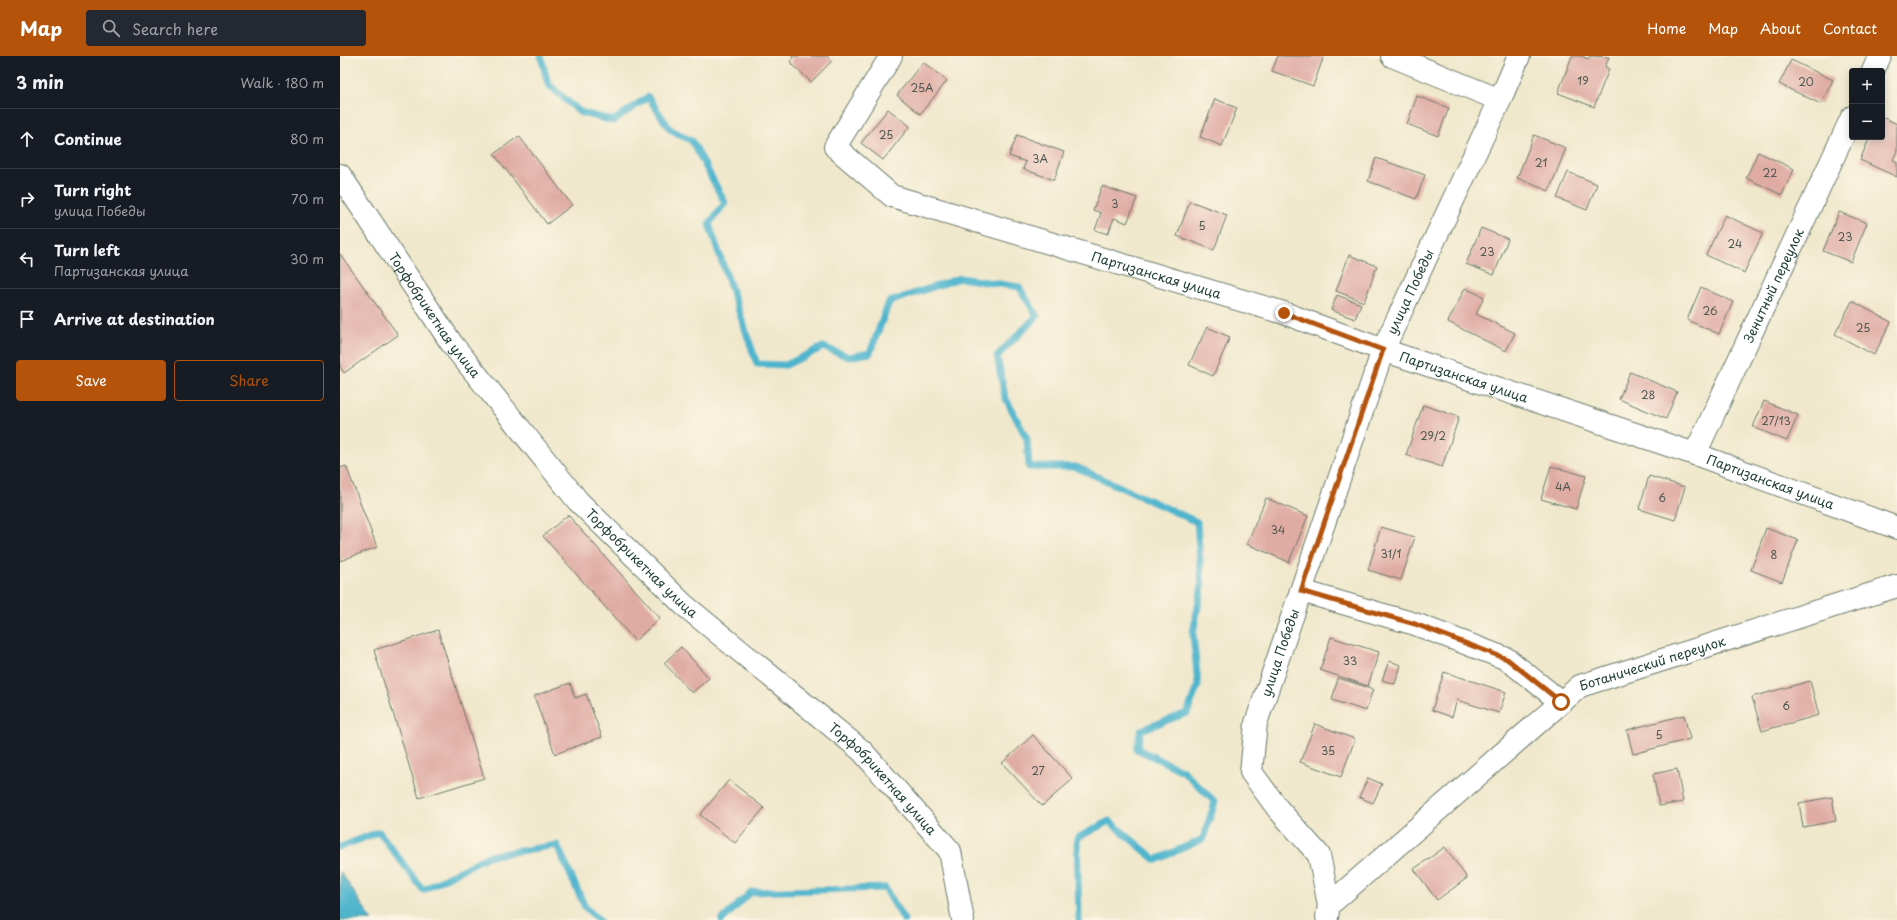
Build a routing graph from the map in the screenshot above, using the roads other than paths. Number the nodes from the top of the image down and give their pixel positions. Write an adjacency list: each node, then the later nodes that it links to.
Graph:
1 (891, 56): 9 (street, Партизанская улица)
2 (1392, 56): 6 (street)
3 (1519, 56): 6 (street, улица Победы)
4 (1880, 56): 5 (street)
5 (1874, 68)
6 (1500, 100): 9 (street, улица Победы)
7 (1849, 123): 10 (street, Зенитный переулок)
8 (340, 175): 16 (street, Торфобрикетная улица)
9 (1383, 350): 10 (street, Партизанская улица); 13 (street, улица Победы)
10 (1695, 454): 11 (street, Партизанская улица)
11 (1897, 528)
12 (1897, 586): 14 (street, Ботанический переулок)
13 (1301, 591): 14 (street); 15 (street, улица Победы)
14 (1561, 702): 15 (street, Ботанический переулок)
15 (1328, 913)
16 (963, 920)

